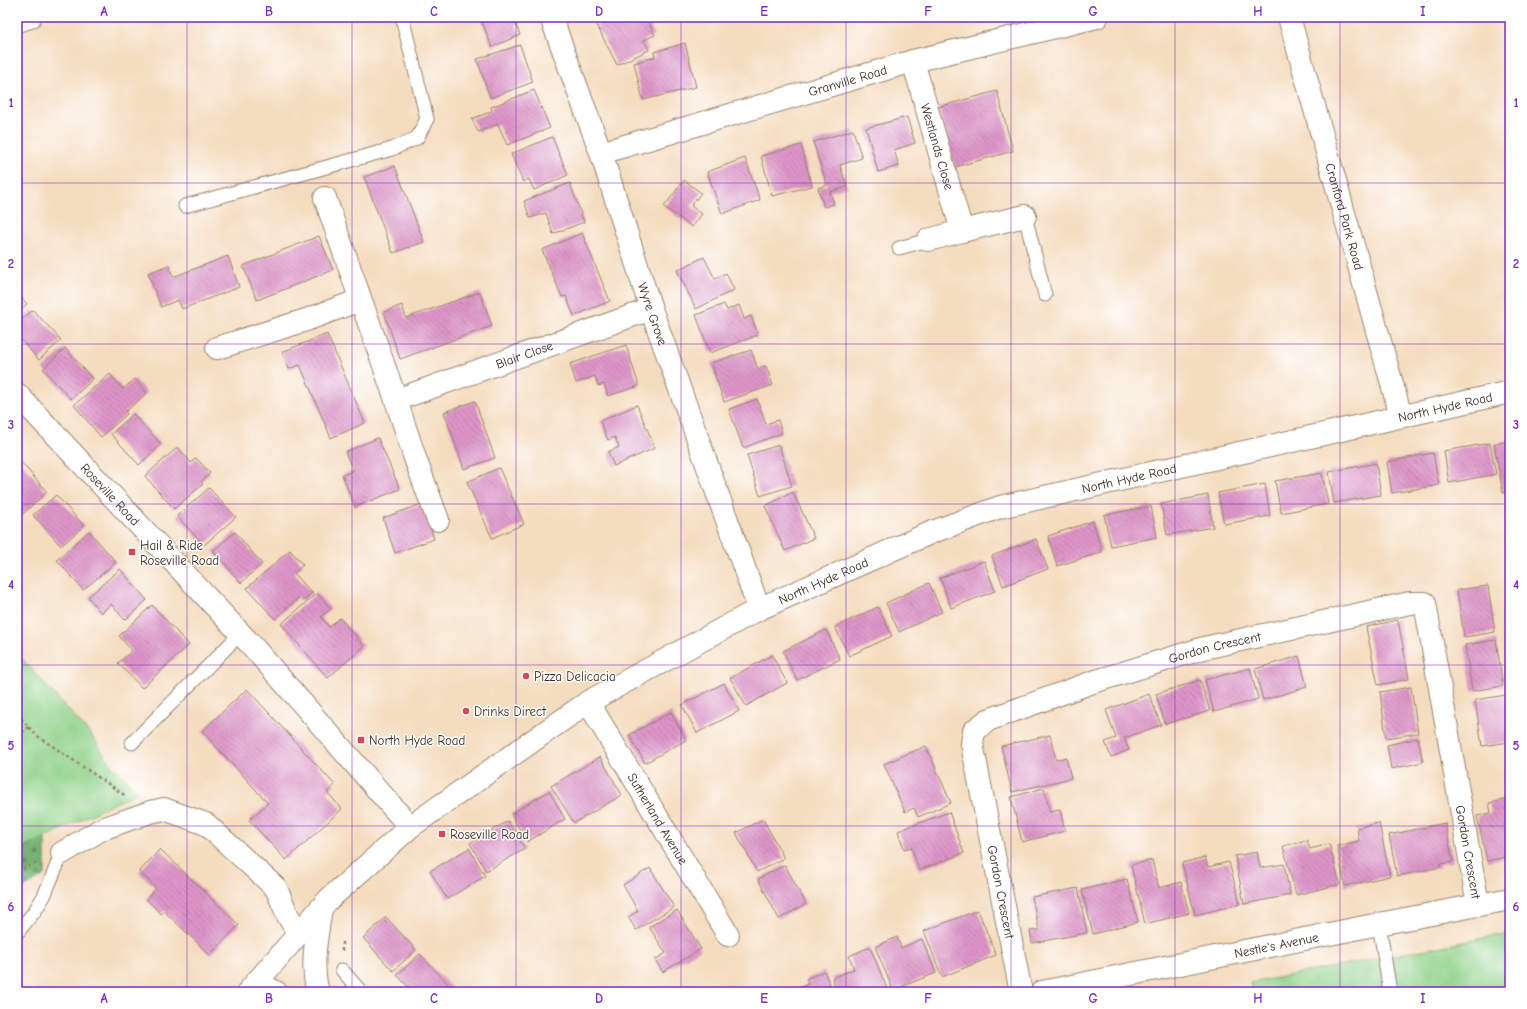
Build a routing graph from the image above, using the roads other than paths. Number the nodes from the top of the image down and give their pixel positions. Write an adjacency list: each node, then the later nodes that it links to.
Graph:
1 (30, 17): 6 (street)
2 (402, 17): 10 (lane)
3 (551, 17): 8 (street, Wyre Grove)
4 (1097, 17): 7 (street, Granville Road)
5 (1289, 17): 22 (street, Cranford Park Road)
6 (17, 21)
7 (913, 61): 8 (street, Granville Road); 12 (street, Westlands Close)
8 (601, 154): 17 (street, Wyre Grove)
9 (325, 198): 16 (street)
10 (185, 206)
11 (1025, 216): 12 (street); 15 (lane)
12 (962, 231): 13 (street)
13 (928, 240): 14 (lane)
14 (899, 248)
15 (1045, 295)
16 (360, 300): 18 (street); 21 (street)
17 (651, 309): 21 (street, Blair Close); 24 (street, Wyre Grove)
18 (217, 348)
19 (1510, 392): 22 (street, North Hyde Road)
20 (17, 394): 25 (street, Roseville Road)
21 (396, 400): 23 (street)
22 (1402, 416): 24 (street, North Hyde Road)
23 (438, 520)
24 (759, 609): 26 (street, North Hyde Road)
25 (240, 634): 27 (lane); 28 (street, Roseville Road)
26 (588, 702): 28 (street, North Hyde Road); 36 (street, Sutherland Avenue)
27 (132, 743)
28 (410, 827): 32 (street, North Hyde Road)
29 (62, 853): 34 (lane); 35 (street)
30 (1510, 899): 31 (street, Nestle's Avenue)
31 (1478, 905): 33 (street, Nestle's Avenue); 42 (street, Gordon Crescent)
32 (321, 908): 35 (street, North Hyde Road); 40 (street)
33 (1379, 924): 43 (street, Nestle's Avenue); 44 (lane)
34 (17, 933)
35 (299, 934): 38 (street, North Hyde Road)
36 (728, 935)
37 (342, 970): 41 (lane)
38 (252, 987): 39 (street)
39 (276, 992)
40 (318, 992)
41 (361, 992)
42 (1021, 992)
43 (1042, 992)
44 (1390, 992)

